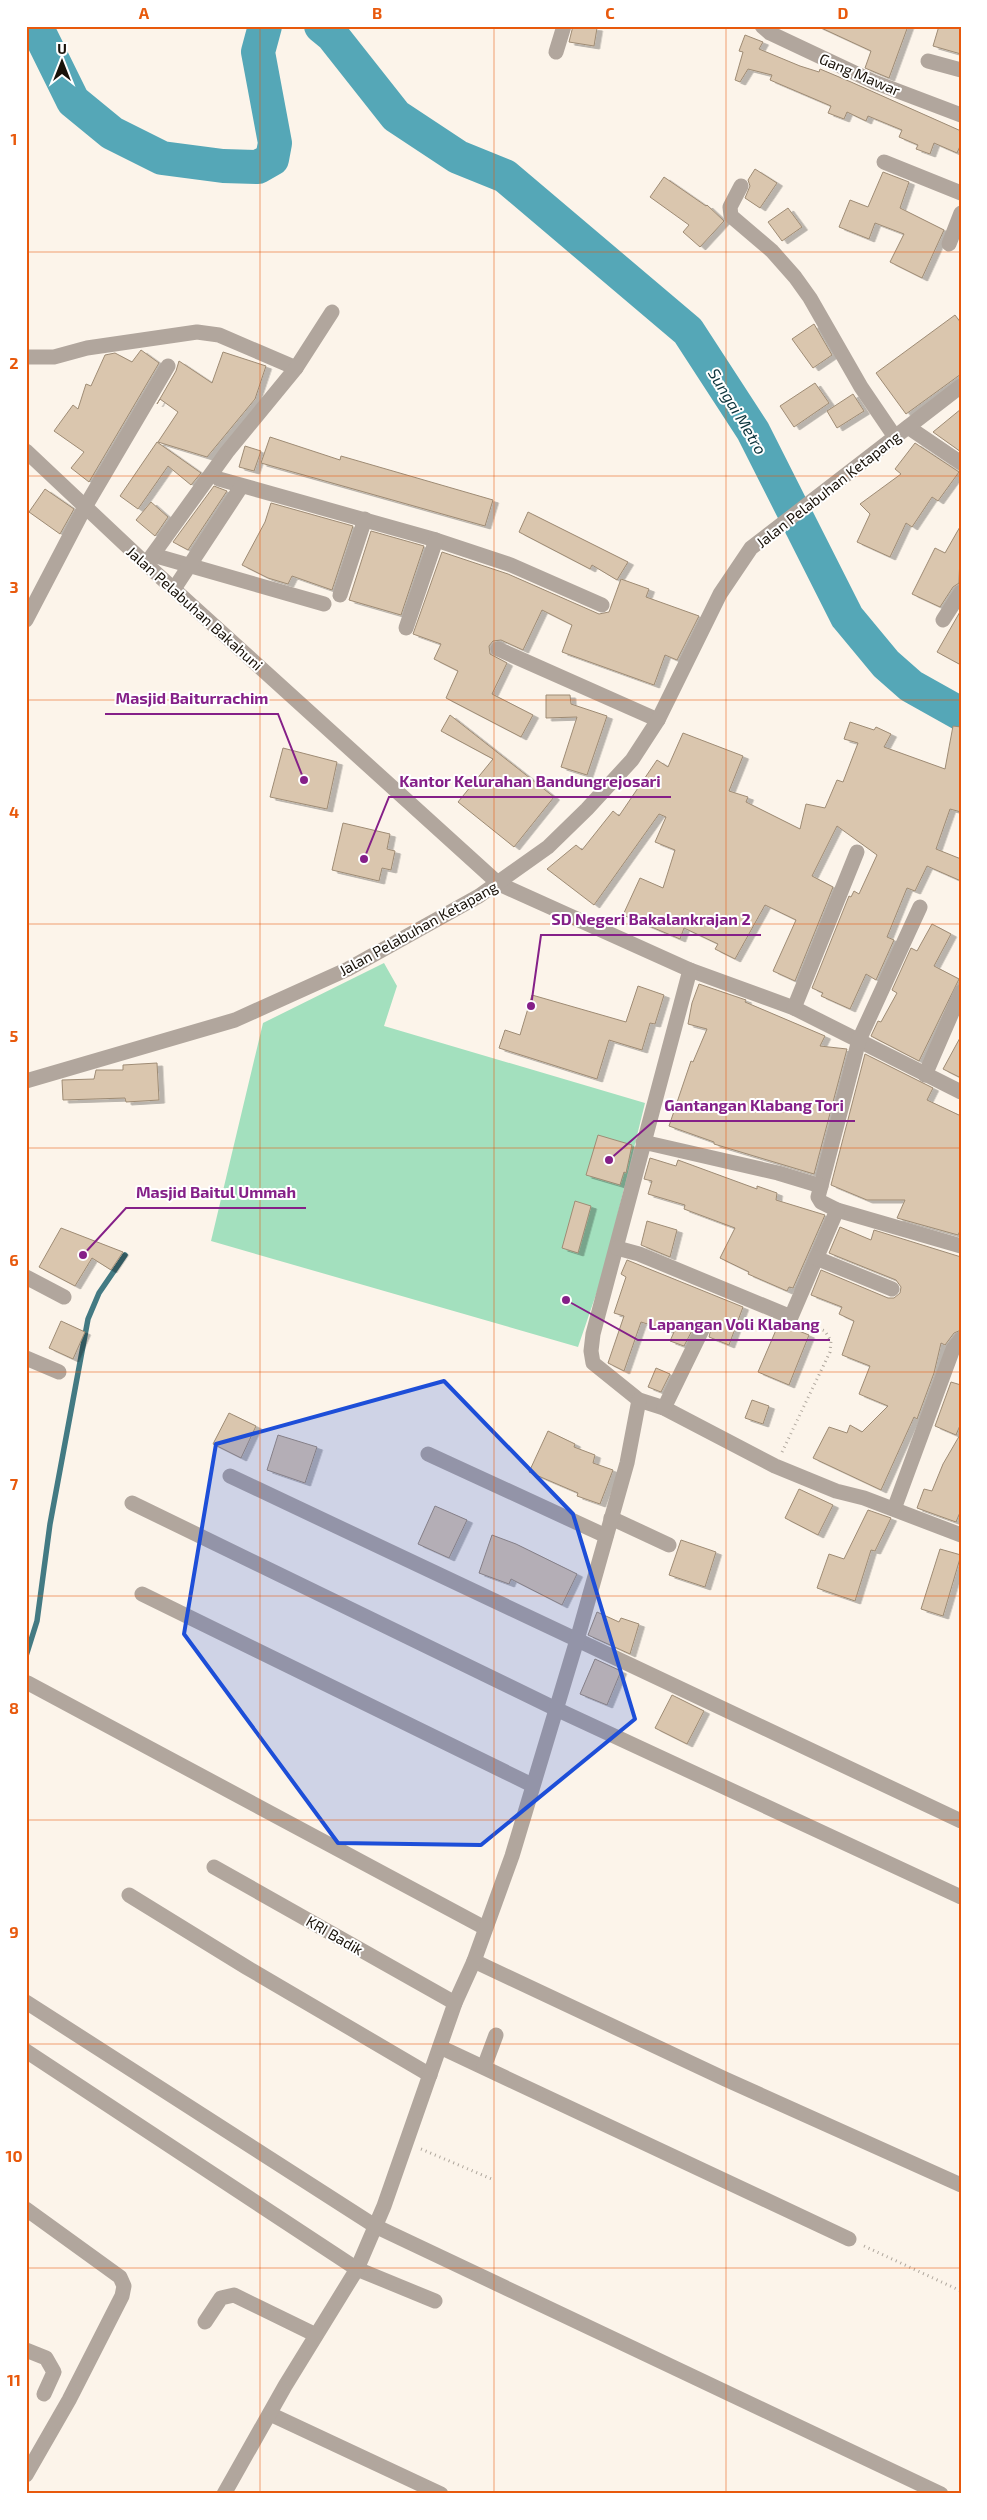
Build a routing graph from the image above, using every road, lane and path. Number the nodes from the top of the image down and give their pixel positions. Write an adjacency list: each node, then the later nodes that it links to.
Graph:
1 (564, 26): 3 (street)
2 (762, 26): 6 (street, Gang Mawar)
3 (556, 52)
4 (928, 61): 5 (street)
5 (961, 70)
6 (961, 115)
7 (884, 162): 9 (street)
8 (741, 186): 18 (street)
9 (961, 193)
10 (961, 212): 11 (street)
11 (949, 244)
12 (332, 312): 15 (street)
13 (26, 357): 15 (street)
14 (168, 366): 23 (street)
15 (296, 368): 26 (street)
16 (961, 386): 17 (street, Jalan Pelabuhan Ketapang)
17 (908, 427): 18 (street, Jalan Pelabuhan Ketapang); 20 (street)
18 (895, 438): 37 (street, Jalan Pelabuhan Ketapang)
19 (26, 451): 23 (street, Jalan Pelabuhan Bakahuni)
20 (961, 464)
21 (219, 479): 22 (street)
22 (241, 486): 24 (street); 27 (street)
23 (85, 507): 26 (street, Jalan Pelabuhan Bakahuni); 33 (street)
24 (365, 519): 25 (street); 30 (street)
25 (436, 540): 32 (street); 35 (street)
26 (150, 559): 27 (street); 28 (street, Jalan Pelabuhan Bakahuni)
27 (191, 565): 28 (street); 31 (street)
28 (174, 589): 39 (street, Jalan Pelabuhan Bakahuni)
29 (961, 592): 34 (street)
30 (340, 594)
31 (324, 604)
32 (602, 604)
33 (26, 620)
34 (943, 620)
35 (406, 628)
36 (498, 649): 37 (street)
37 (658, 720): 39 (street, Jalan Pelabuhan Ketapang)
38 (857, 852): 43 (street)
39 (499, 884): 41 (street, Jalan Pelabuhan Bakahuni); 46 (street, Jalan Pelabuhan Ketapang)
40 (920, 907): 44 (street)
41 (690, 970): 43 (street, Jalan Pelabuhan Bakahuni); 48 (street)
42 (961, 992): 45 (street)
43 (794, 1008): 44 (street, Jalan Pelabuhan Bakahuni)
44 (859, 1040): 45 (street, Jalan Pelabuhan Bakahuni); 49 (street)
45 (925, 1075): 47 (street, Jalan Pelabuhan Bakahuni)
46 (26, 1081)
47 (961, 1092)
48 (643, 1142): 49 (street); 52 (street)
49 (821, 1186): 50 (street)
50 (837, 1210): 51 (street); 53 (street)
51 (961, 1246)
52 (617, 1248): 57 (street); 62 (street)
53 (816, 1258): 55 (street); 57 (street)
54 (26, 1277): 56 (street)
55 (892, 1289)
56 (64, 1297)
57 (792, 1317): 65 (path)
58 (702, 1330): 63 (street)
59 (961, 1339): 68 (street)
60 (26, 1358): 61 (street)
61 (59, 1372)
62 (639, 1400): 63 (street); 69 (street)
63 (664, 1408): 65 (street)
64 (428, 1454): 71 (street)
65 (775, 1466): 68 (street)
66 (230, 1476): 74 (street)
67 (132, 1503): 76 (street)
68 (894, 1509): 70 (street)
69 (611, 1518): 71 (street); 72 (street)
70 (961, 1535)
71 (606, 1536): 74 (street)
72 (669, 1545)
73 (142, 1594): 77 (street)
74 (577, 1640): 76 (street); 78 (street)
75 (28, 1683): 82 (street)
76 (556, 1709): 77 (street); 81 (street)
77 (532, 1786): 82 (street)
78 (961, 1821)
79 (214, 1867): 85 (street, KRI Badik)
80 (129, 1895): 90 (street)
81 (961, 1897)
82 (485, 1928): 83 (street)
83 (474, 1961): 85 (street); 93 (street)
84 (26, 2002): 95 (street)
85 (455, 2003): 87 (street)
86 (496, 2035): 89 (street)
87 (440, 2047): 89 (street); 90 (street)
88 (26, 2051): 97 (street)
89 (484, 2066): 96 (street)
90 (430, 2075): 91 (street)
91 (407, 2142): 92 (path); 95 (street)
92 (494, 2180)
93 (961, 2184)
94 (26, 2209): 105 (street)
95 (375, 2226): 97 (street); 108 (street)
96 (849, 2239): 98 (path)
97 (357, 2269): 99 (street); 101 (street)
98 (961, 2291)
99 (435, 2301)
100 (205, 2322): 101 (street)
101 (316, 2335): 104 (street)
102 (26, 2350): 103 (street)
103 (44, 2394)
104 (270, 2414): 106 (street); 107 (street)
105 (26, 2475)
106 (224, 2494)
107 (441, 2494)
108 (941, 2494)

